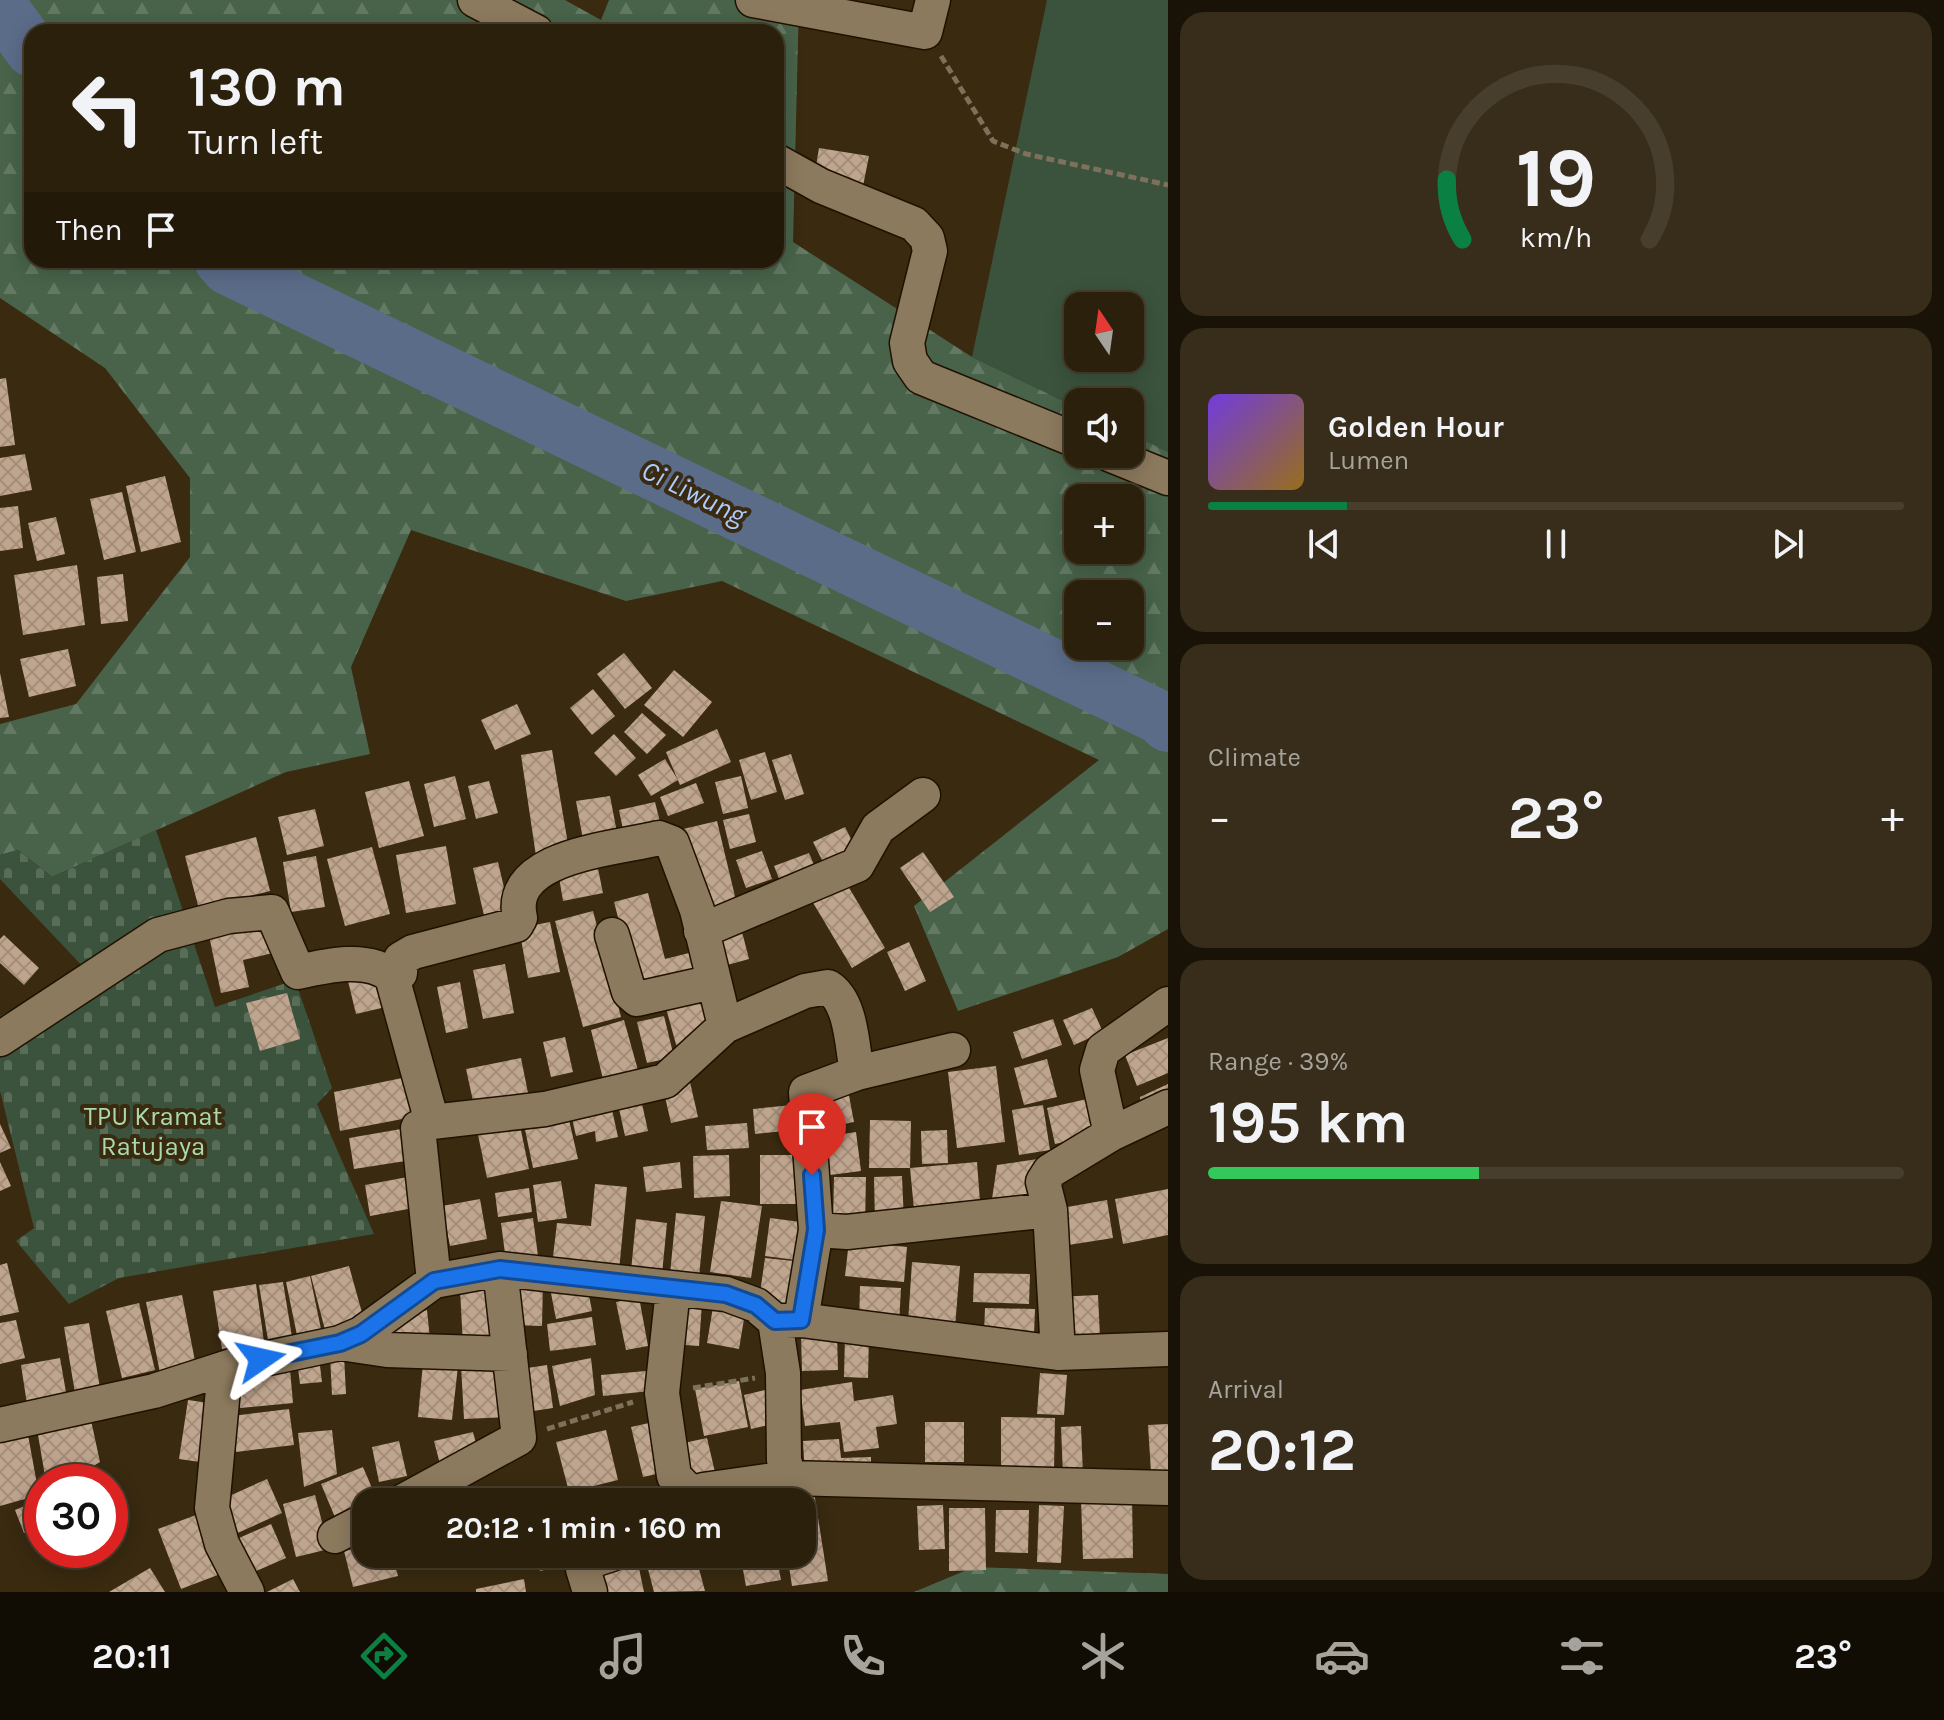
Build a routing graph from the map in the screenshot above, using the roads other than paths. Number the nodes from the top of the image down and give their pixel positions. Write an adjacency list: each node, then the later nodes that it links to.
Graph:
1 (475, 0): 4 (street)
2 (753, 0): 3 (street)
3 (929, 16)
4 (521, 24)
5 (784, 165): 6 (street)
6 (1064, 435)
7 (1143, 468): 8 (street)
8 (1168, 478)
9 (923, 795): 10 (street)
10 (701, 931): 12 (street); 13 (street)
11 (612, 935): 13 (street)
12 (392, 977): 16 (street); 20 (street)
13 (713, 982): 15 (street)
14 (1168, 1004): 21 (street)
15 (725, 1026): 18 (street); 20 (street)
16 (0, 1039)
17 (953, 1050): 18 (street)
18 (857, 1073): 23 (street)
19 (1168, 1107): 21 (street)
20 (432, 1122): 25 (street)
21 (1111, 1134): 22 (street)
22 (1050, 1210): 23 (street); 30 (street)
23 (816, 1230): 27 (street)
24 (500, 1269): 25 (street); 26 (street); 31 (street)
25 (434, 1281): 28 (street)
26 (673, 1289): 27 (street); 36 (street)
27 (788, 1320): 30 (street); 34 (street)
28 (340, 1343): 31 (street); 32 (street)
29 (1168, 1349): 30 (street)
30 (1058, 1353)
31 (510, 1354): 35 (street)
32 (225, 1368): 33 (street); 41 (street)
33 (0, 1425)
34 (789, 1478): 37 (street); 38 (street)
35 (428, 1488)
36 (686, 1488)
37 (717, 1488)
38 (1168, 1488)
39 (352, 1527): 40 (street)
40 (335, 1536)
41 (240, 1589)

